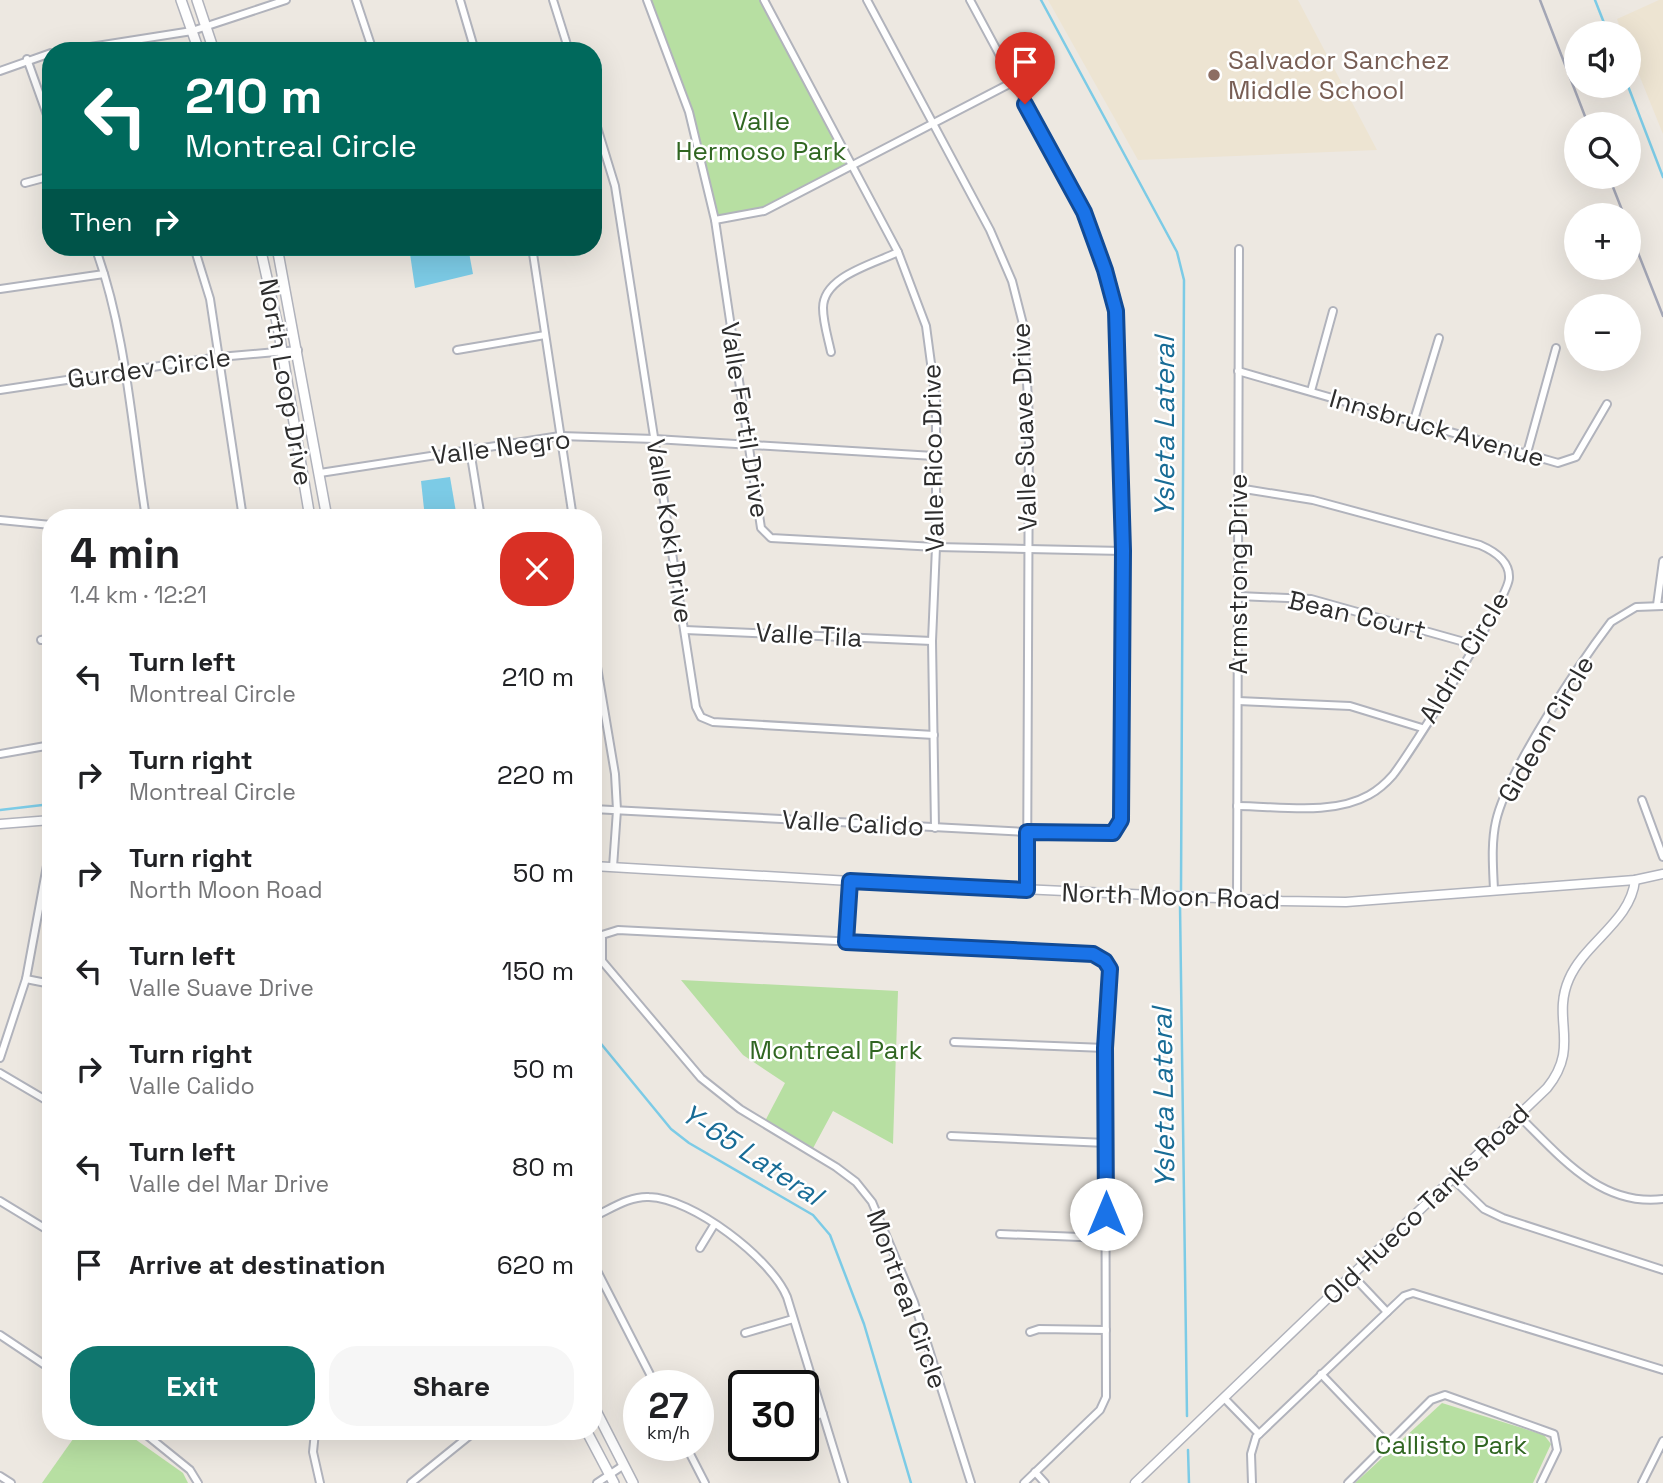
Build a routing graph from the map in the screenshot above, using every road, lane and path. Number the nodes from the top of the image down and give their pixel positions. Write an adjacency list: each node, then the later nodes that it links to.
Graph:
1 (181, 0): 12 (main road)
2 (197, 0): 11 (main road)
3 (286, 0): 11 (street)
4 (356, 0): 16 (street)
5 (460, 0): 17 (street)
6 (553, 0): 18 (street)
7 (648, 0): 29 (street, Valle Fertil Drive)
8 (764, 0): 26 (street, Valle Rico Drive)
9 (867, 0): 24 (street, Valle Suave Drive)
10 (970, 0): 22 (street)
11 (206, 26): 12 (street); 15 (main road)
12 (191, 31): 13 (street); 14 (main road)
13 (145, 42)
14 (195, 42)
15 (211, 42)
16 (370, 42)
17 (472, 42)
18 (566, 42)
19 (42, 56): 20 (street)
20 (27, 60): 21 (street); 23 (street)
21 (0, 71)
22 (1013, 82): 24 (street); 72 (street)
23 (42, 101)
24 (933, 122): 26 (street); 71 (street, Valle Suave Drive)
25 (602, 143): 55 (street, Valle Koki Drive)
26 (851, 167): 29 (street); 31 (street, Valle Rico Drive)
27 (42, 178): 28 (street)
28 (25, 183)
29 (715, 220): 56 (street, Valle Fertil Drive)
30 (1239, 249): 49 (street, Armstrong Drive)
31 (898, 252): 45 (street); 59 (street, Valle Rico Drive)
32 (98, 256): 37 (street)
33 (197, 256): 47 (street)
34 (262, 256): 46 (main road, North Loop Drive)
35 (278, 256): 43 (main road, North Loop Drive)
36 (533, 256): 40 (street)
37 (104, 274): 38 (street); 48 (street)
38 (0, 289)
39 (1333, 310): 51 (street)
40 (545, 335): 44 (street); 54 (street)
41 (1438, 338): 53 (street)
42 (1556, 348): 58 (street)
43 (298, 350): 46 (street, Gurdev Circle); 60 (main road, North Loop Drive)
44 (457, 350)
45 (831, 352)
46 (282, 353): 47 (street, Gurdev Circle); 64 (main road, North Loop Drive)
47 (219, 357): 48 (street, Gurdev Circle); 63 (street)
48 (124, 370): 50 (street, Gurdev Circle); 62 (street)
49 (1238, 371): 51 (street, Innsbruck Avenue); 61 (street, Armstrong Drive)
50 (0, 390)
51 (1311, 391): 53 (street, Innsbruck Avenue)
52 (1606, 404): 58 (street, Innsbruck Avenue)
53 (1414, 421): 58 (street, Innsbruck Avenue)
54 (559, 436): 55 (street, Valle Negro); 57 (street, Valle Negro); 67 (street)
55 (655, 439): 56 (street, Valle Negro); 76 (street, Valle Koki Drive)
56 (746, 444): 59 (street, Valle Negro); 70 (street, Valle Fertil Drive)
57 (470, 450): 60 (street, Valle Negro); 66 (street)
58 (1527, 453)
59 (934, 456): 70 (street, Valle Rico Drive)
60 (320, 472): 65 (main road, North Loop Drive)
61 (1238, 488): 74 (street, Armstrong Drive); 78 (street, Aldrin Circle)
62 (145, 509)
63 (242, 509)
64 (308, 509)
65 (326, 509)
66 (480, 509)
67 (571, 509)
68 (0, 520): 69 (street)
69 (42, 524)
70 (936, 547): 71 (street, Valle Fertil Drive); 77 (street, Valle Rico Drive)
71 (1029, 549): 72 (street, Valle Fertil Drive); 92 (street, Valle Suave Drive)
72 (1123, 551): 92 (street, Valle Calido)
73 (1663, 561): 75 (street, Gideon Circle)
74 (1238, 596): 78 (street, Bean Court); 80 (street, Armstrong Drive)
75 (1660, 606): 100 (street, Gideon Circle)
76 (685, 629): 77 (street, Valle Tila); 82 (street, Valle Koki Drive)
77 (932, 641): 82 (street, Valle Rico Drive)
78 (1475, 645): 81 (street, Aldrin Circle)
79 (602, 697): 88 (street)
80 (1238, 701): 81 (street); 86 (street, Armstrong Drive)
81 (1422, 728): 86 (street, Aldrin Circle)
82 (934, 735): 91 (street, Valle Rico Drive)
83 (42, 747): 84 (street)
84 (0, 754)
85 (1642, 800): 93 (street)
86 (1237, 806): 101 (street, Armstrong Drive)
87 (602, 809): 88 (street, Valle Calido)
88 (617, 810): 91 (street, Valle Calido); 95 (street)
89 (42, 821): 90 (street)
90 (0, 824)
91 (935, 828): 92 (street, Valle Calido)
92 (1027, 832): 99 (street, Valle Suave Drive)
93 (1663, 858)
94 (602, 866): 95 (street, North Moon Road)
95 (613, 867): 98 (street, North Moon Road)
96 (1663, 874): 97 (street, North Moon Road)
97 (1635, 880): 100 (street, North Moon Road); 113 (street, Old Hueco Tanks Road)
98 (850, 881): 99 (street, North Moon Road); 104 (street)
99 (1027, 890): 101 (street, North Moon Road)
100 (1494, 890): 101 (street, North Moon Road)
101 (1237, 900)
102 (42, 910): 106 (street)
103 (602, 935): 104 (street, Montreal Circle)
104 (846, 942): 109 (street, Montreal Circle)
105 (602, 961): 163 (street, Montreal Circle)
106 (26, 979): 107 (street); 110 (street)
107 (42, 982)
108 (954, 1042): 109 (street)
109 (1105, 1048): 115 (street, Montreal Circle)
110 (0, 1058)
111 (0, 1073): 112 (street)
112 (42, 1097)
113 (1518, 1115): 116 (street, Old Hueco Tanks Road); 117 (street)
114 (951, 1136): 115 (street)
115 (1106, 1143): 123 (street, Montreal Circle)
116 (1452, 1178): 125 (street); 126 (street, Old Hueco Tanks Road)
117 (1663, 1199)
118 (0, 1201): 121 (street)
119 (602, 1213): 120 (street)
120 (714, 1225): 124 (street); 129 (street)
121 (42, 1227)
122 (1000, 1234): 123 (street)
123 (1106, 1238): 130 (street, Montreal Circle)
124 (700, 1248)
125 (1663, 1270)
126 (1352, 1275): 128 (street); 138 (street, Old Hueco Tanks Road)
127 (602, 1281): 135 (street)
128 (1387, 1312): 136 (street); 137 (street)
129 (793, 1319): 132 (street); 139 (street)
130 (1106, 1330): 131 (street); 151 (street, Montreal Circle)
131 (1030, 1332)
132 (745, 1333)
133 (0, 1335): 134 (street)
134 (42, 1363)
135 (648, 1370)
136 (1663, 1370)
137 (1321, 1374): 142 (street); 148 (street)
138 (1224, 1398): 142 (street); 166 (street, Old Hueco Tanks Road)
139 (822, 1414): 140 (street); 162 (street)
140 (819, 1415)
141 (602, 1422): 150 (main road)
142 (1259, 1434): 167 (street)
143 (155, 1440): 155 (street)
144 (314, 1440): 156 (street)
145 (464, 1440): 157 (street)
146 (591, 1440): 152 (main road)
147 (1663, 1441): 170 (street)
148 (1387, 1443): 168 (street); 169 (street)
149 (694, 1461): 161 (street)
150 (624, 1465): 152 (street); 160 (main road)
151 (1035, 1472): 164 (street, Montreal Circle); 165 (street)
152 (609, 1473): 158 (street); 159 (main road)
153 (0, 1476): 154 (street)
154 (11, 1483)
155 (198, 1483)
156 (320, 1483)
157 (411, 1483)
158 (597, 1483)
159 (614, 1483)
160 (633, 1483)
161 (705, 1483)
162 (844, 1483)
163 (971, 1483)
164 (1024, 1483)
165 (1045, 1483)
166 (1135, 1483)
167 (1252, 1483)
168 (1348, 1483)
169 (1541, 1483)
170 (1642, 1483)

